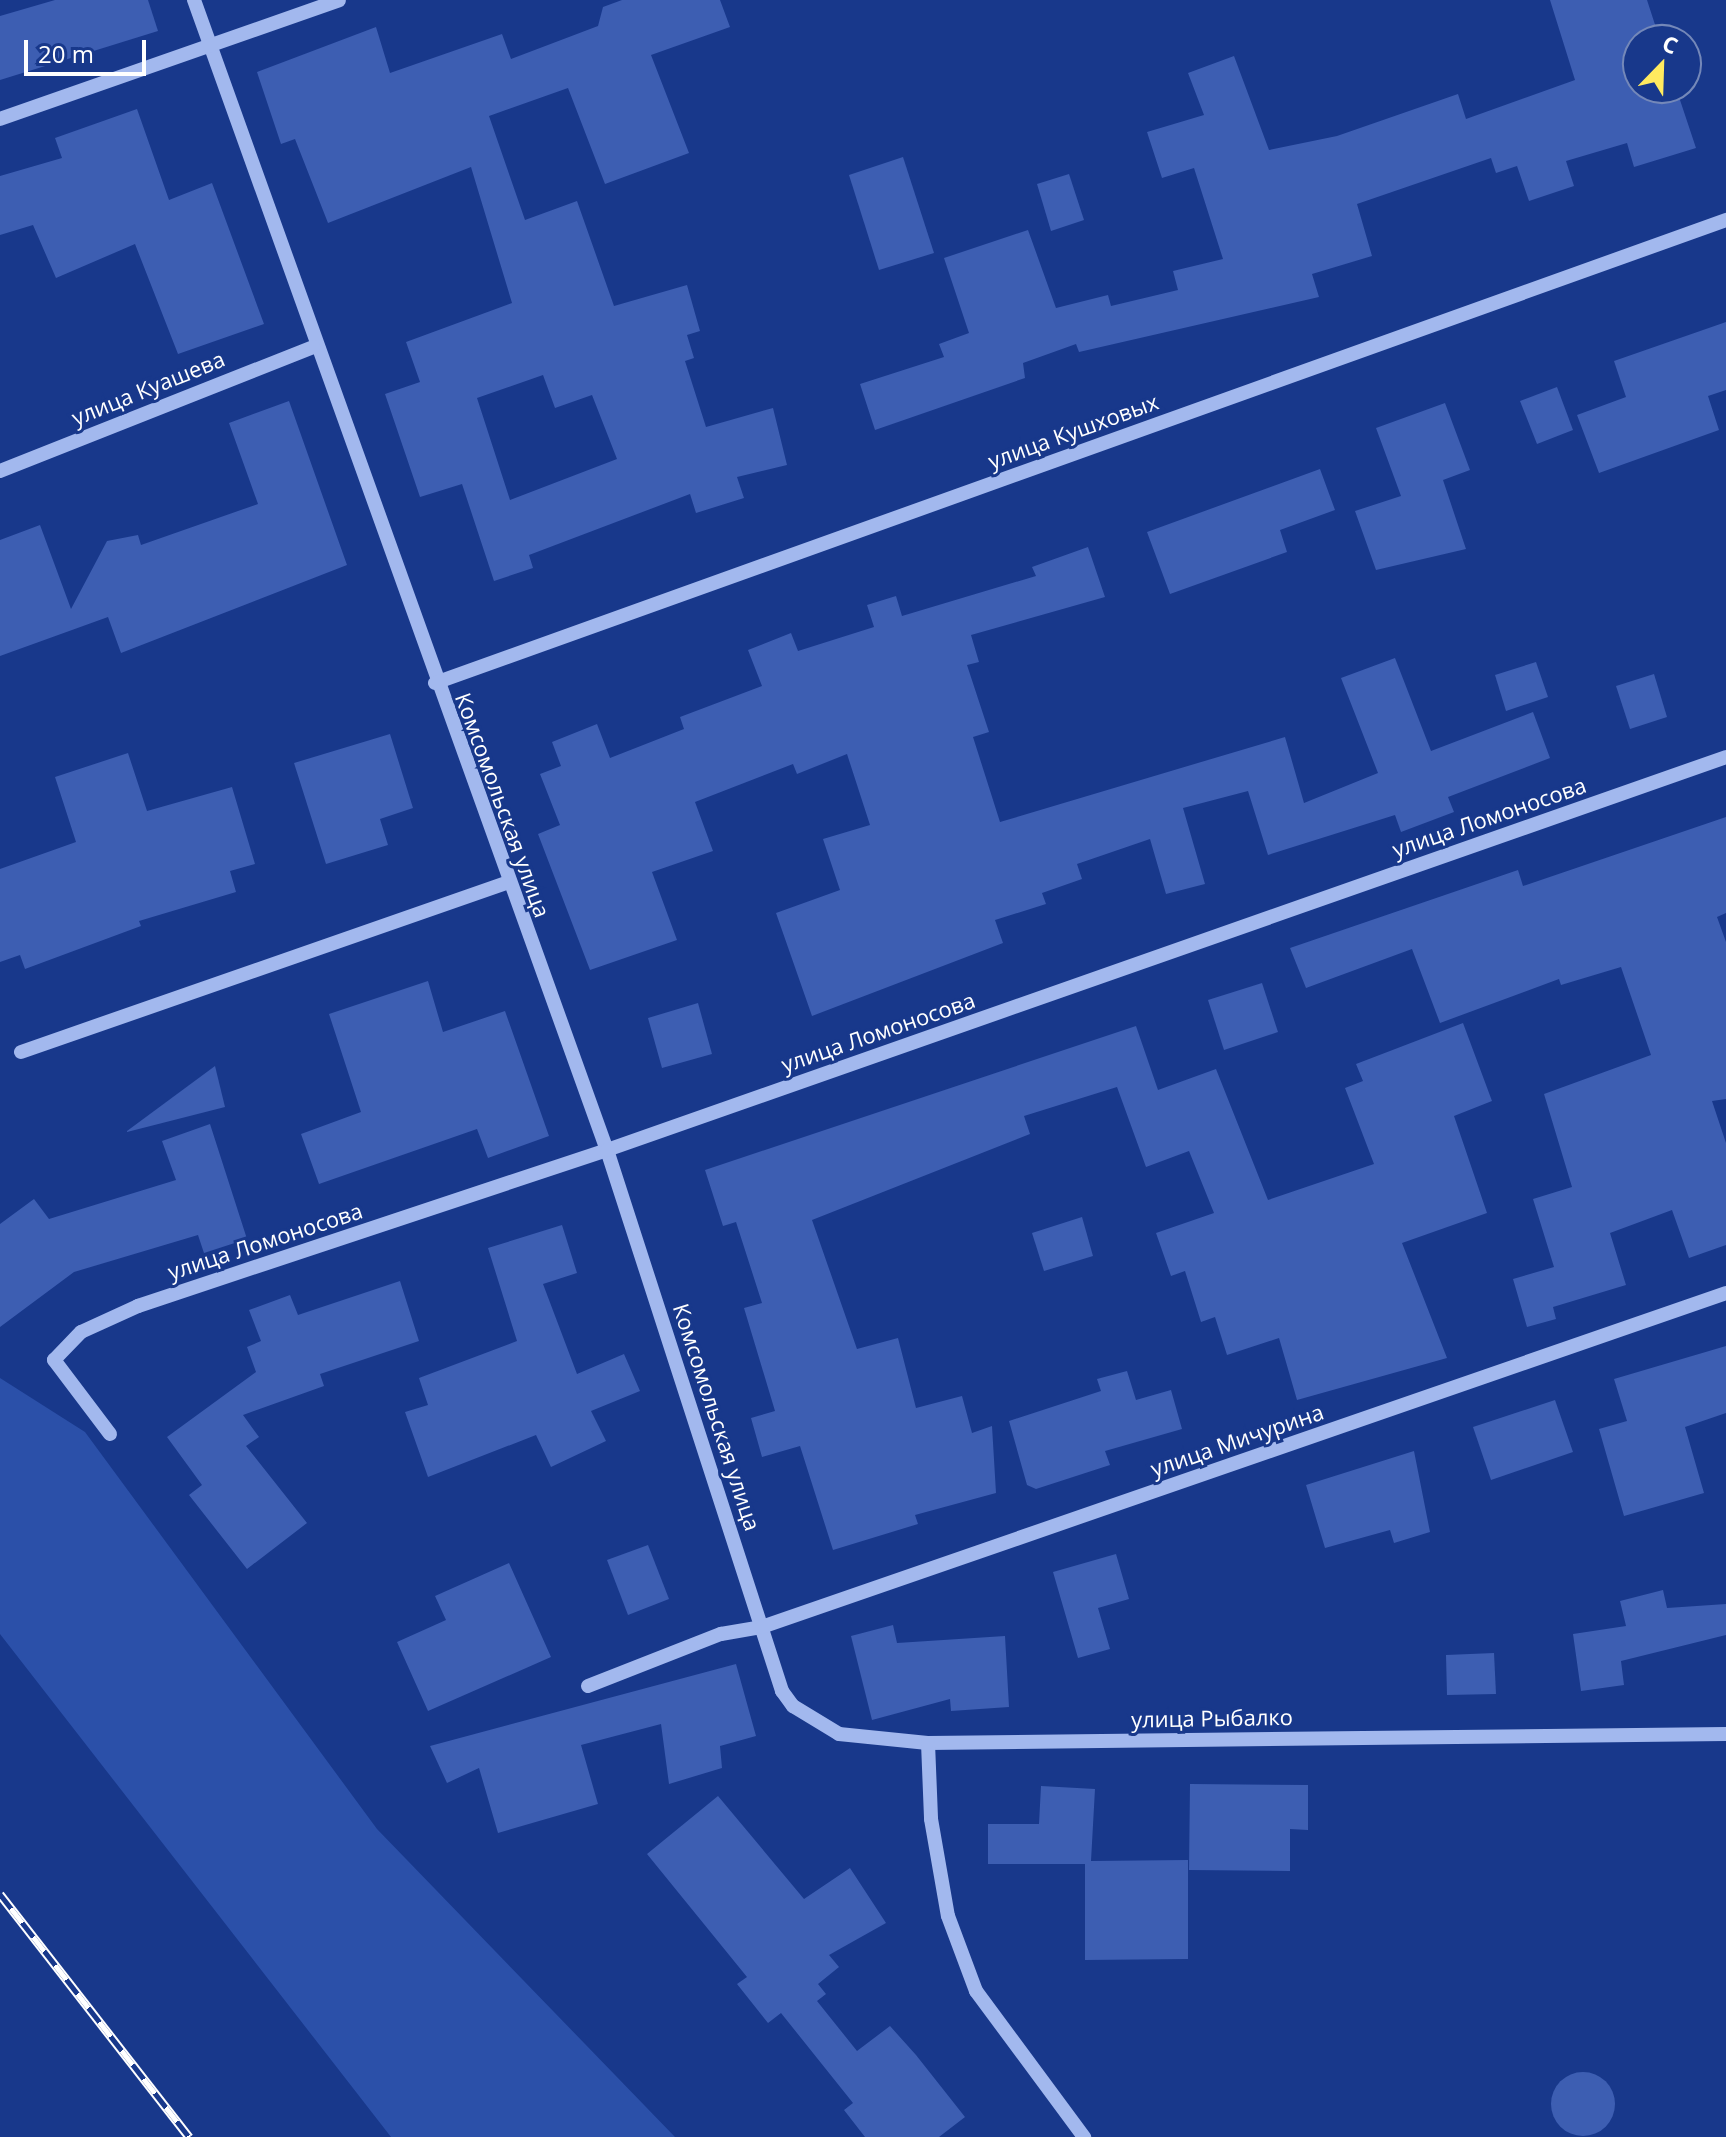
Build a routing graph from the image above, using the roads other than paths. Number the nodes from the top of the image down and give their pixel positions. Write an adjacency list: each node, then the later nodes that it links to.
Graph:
1 (194, 0): 3 (street, Комсомольская улица)
2 (339, 0): 3 (street)
3 (210, 45): 4 (street); 6 (street, Комсомольская улица)
4 (0, 119)
5 (1726, 220): 8 (street, улица Кушховых)
6 (313, 347): 7 (street, улица Куашева); 8 (street, Комсомольская улица)
7 (0, 471)
8 (435, 683): 10 (street, Комсомольская улица)
9 (1726, 757): 12 (street, улица Ломоносова)
10 (506, 883): 11 (street); 12 (street, Комсомольская улица)
11 (21, 1052)
12 (607, 1150): 14 (street, улица Ломоносова); 15 (street, Комсомольская улица)
13 (1726, 1293): 15 (street, улица Мичурина)
14 (110, 1434)
15 (762, 1627): 16 (street, улица Мичурина); 18 (street, улица Рыбалко)
16 (588, 1686)
17 (1726, 1734): 18 (street, улица Рыбалко)
18 (928, 1743): 19 (street)
19 (1084, 2137)

